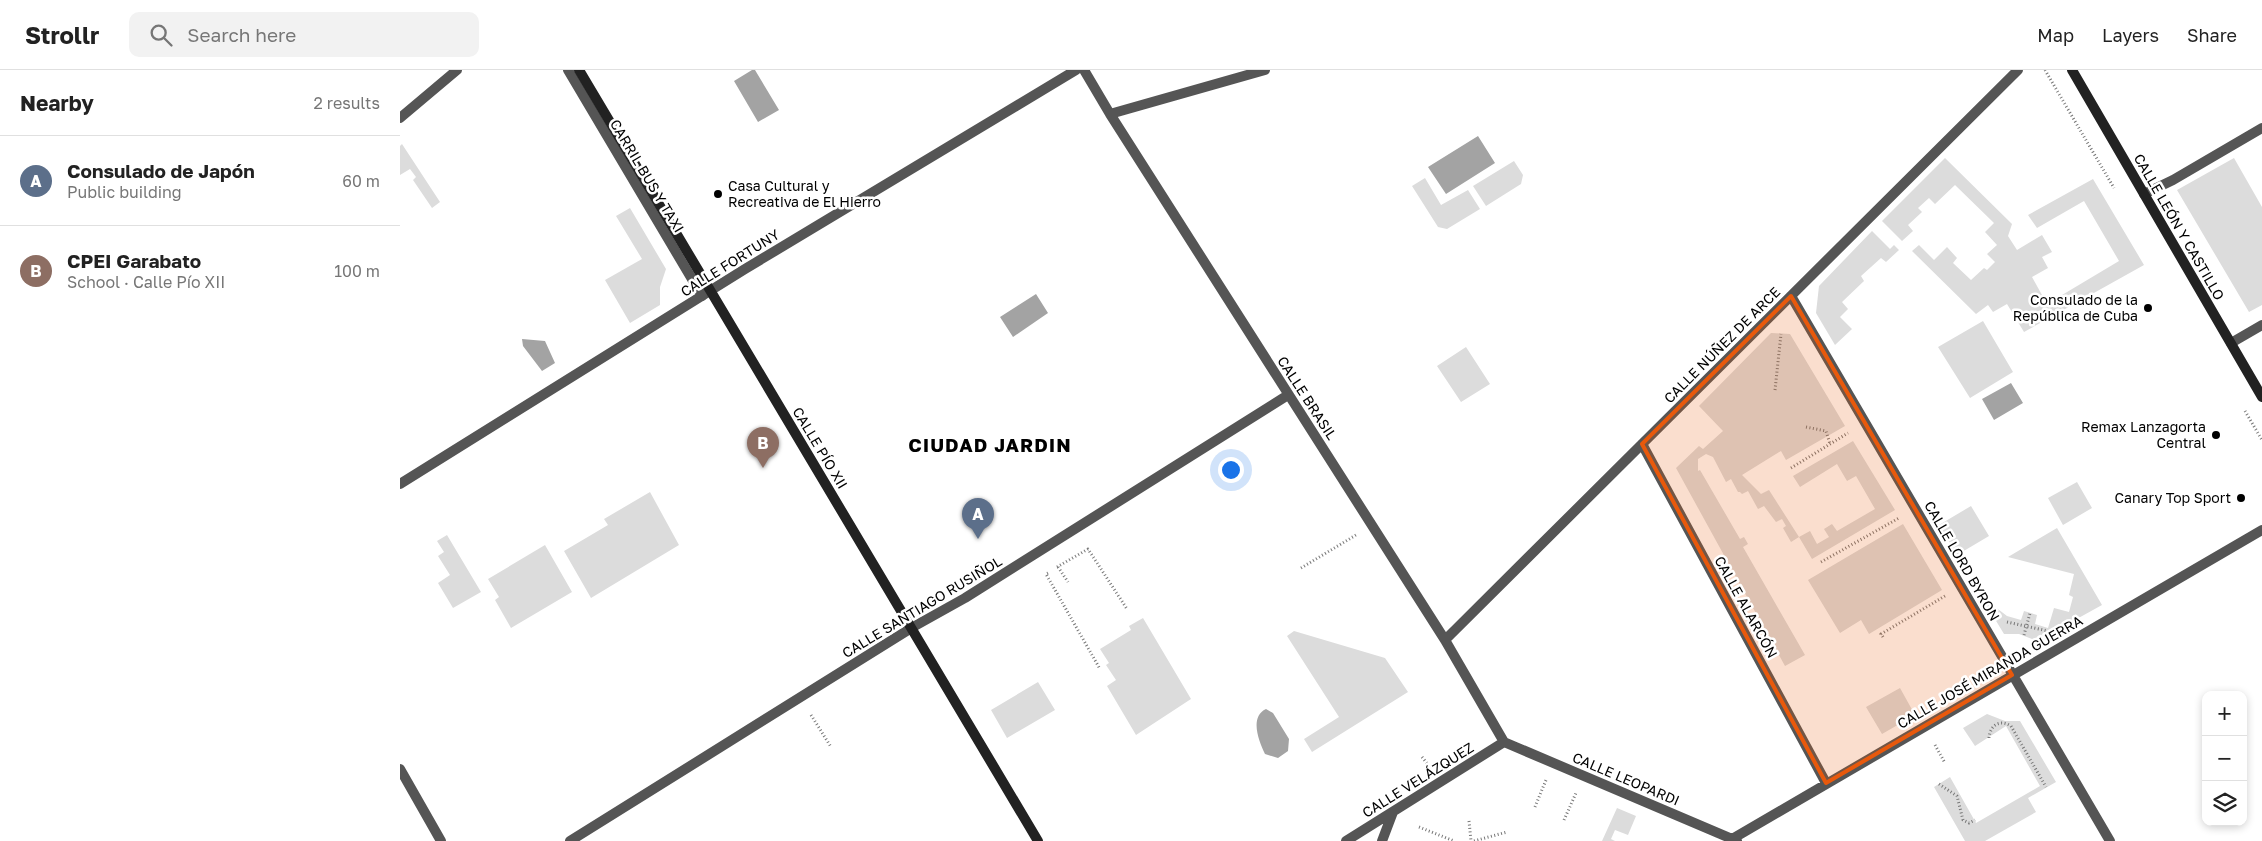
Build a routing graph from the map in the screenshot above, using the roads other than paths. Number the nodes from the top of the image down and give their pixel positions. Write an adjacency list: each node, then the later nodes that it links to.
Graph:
1 (458, 70): 10 (street)
2 (568, 70): 13 (street, CARRIL BUS Y TAXI)
3 (579, 70): 13 (street, CALLE PÍO XII)
4 (1076, 70): 13 (street, CALLE FORTUNY)
5 (1084, 70): 9 (street, CALLE BRASIL)
6 (1265, 70): 9 (street)
7 (2018, 70): 14 (street, CALLE NÚÑEZ DE ARCE)
8 (2072, 70): 12 (street, CALLE LEÓN Y CASTILLO)
9 (1110, 114): 17 (street, CALLE BRASIL)
10 (400, 118)
11 (2262, 128): 12 (street)
12 (2144, 194): 16 (street, CALLE LEÓN Y CASTILLO)
13 (706, 294): 20 (street, CALLE FORTUNY); 22 (street, CALLE PÍO XII)
14 (1791, 296): 19 (street, CALLE NÚÑEZ DE ARCE); 24 (street, CALLE LORD BYRON)
15 (2262, 325): 16 (street)
16 (2231, 343): 18 (street, CALLE LEÓN Y CASTILLO)
17 (1288, 394): 22 (street, CALLE SANTIAGO RUSIÑOL); 23 (street, CALLE BRASIL)
18 (2262, 397)
19 (1642, 444): 23 (street, CALLE NÚÑEZ DE ARCE); 27 (street, CALLE ALARCÓN)
20 (400, 484)
21 (2262, 530): 24 (street, CALLE JOSÉ MIRANDA GUERRA)
22 (913, 627): 31 (street, CALLE SANTIAGO RUSIÑOL); 32 (street, CALLE PÍO XII)
23 (1445, 640): 25 (street, CALLE BRASIL)
24 (2012, 675): 27 (street, CALLE JOSÉ MIRANDA GUERRA); 35 (street, CALLE LORD BYRON)
25 (1504, 742): 28 (street, CALLE VELÁZQUEZ); 29 (street, CALLE LEOPARDI)
26 (400, 769): 30 (street)
27 (1826, 783): 29 (street, CALLE JOSÉ MIRANDA GUERRA)
28 (1393, 812): 33 (street, CALLE VELÁZQUEZ); 34 (street)
29 (1734, 840)
30 (441, 841)
31 (570, 841)
32 (1038, 841)
33 (1346, 841)
34 (1382, 841)
35 (2110, 841)

